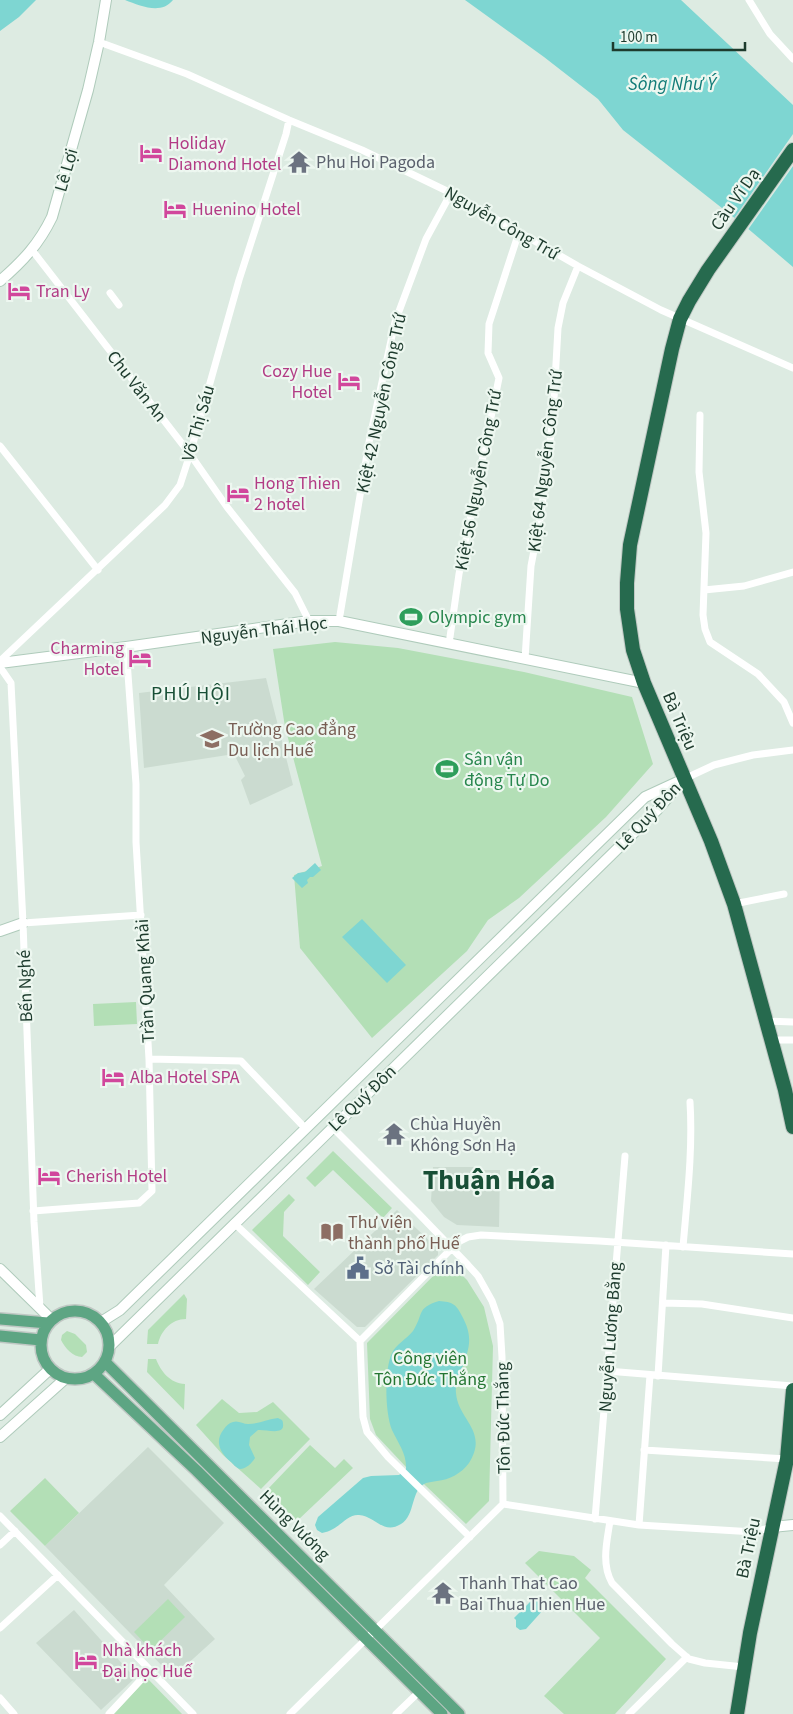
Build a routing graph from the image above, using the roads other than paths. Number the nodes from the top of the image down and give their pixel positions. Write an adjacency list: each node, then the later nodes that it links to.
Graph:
1 (106, 0): 3 (street, Lê Lợi)
2 (749, 0): 4 (street)
3 (99, 42): 5 (street, Nguyễn Công Trứ); 9 (street, Lê Lợi)
4 (793, 59)
5 (289, 120): 7 (street, Nguyễn Công Trứ); 18 (street, Võ Thị Sáu)
6 (793, 150): 14 (highway, Cầu Vĩ Dạ)
7 (450, 193): 8 (street, Nguyễn Công Trứ); 23 (street, Kiệt 42 Nguyễn Công Trứ)
8 (519, 232): 10 (street, Nguyễn Công Trứ); 24 (street, Kiệt 56 Nguyễn Công Trứ)
9 (32, 250): 11 (street, Lê Lợi); 18 (street, Chu Văn An)
10 (578, 266): 14 (street, Nguyễn Công Trứ); 26 (street, Kiệt 64 Nguyễn Công Trứ)
11 (0, 281)
12 (110, 293): 13 (street)
13 (119, 305)
14 (680, 319): 15 (street, Nguyễn Công Trứ); 29 (highway, Bà Triệu)
15 (793, 368)
16 (700, 415): 21 (street)
17 (0, 446): 19 (street)
18 (190, 454): 19 (street, Võ Thị Sáu); 22 (street, Chu Văn An)
19 (98, 570): 27 (street, Võ Thị Sáu)
20 (793, 572): 21 (street)
21 (704, 590): 30 (street)
22 (309, 621): 23 (street, Nguyễn Thái Học); 25 (street, Nguyễn Thái Học)
23 (339, 621): 24 (street, Nguyễn Thái Học)
24 (449, 644): 26 (street, Nguyễn Thái Học)
25 (126, 647): 27 (street, Nguyễn Thái Học); 35 (street, Trần Quang Khải)
26 (525, 659): 29 (street, Nguyễn Thái Học)
27 (0, 662)
28 (0, 667): 36 (street, Bến Nghé)
29 (644, 683): 32 (highway, Bà Triệu)
30 (793, 723)
31 (793, 750): 32 (street)
32 (684, 779): 34 (highway, Bà Triệu); 38 (street, Lê Quý Đôn); 39 (street, Lê Quý Đôn)
33 (784, 894): 34 (street)
34 (734, 904): 40 (highway, Bà Triệu)
35 (141, 915): 36 (street); 44 (street, Trần Quang Khải)
36 (23, 923): 37 (street); 51 (street, Bến Nghé)
37 (0, 932)
38 (505, 933): 39 (street); 46 (street, Lê Quý Đôn)
39 (518, 945): 48 (street, Lê Quý Đôn)
40 (766, 1021): 41 (street); 42 (highway, Bà Triệu)
41 (793, 1022)
42 (771, 1040): 43 (street); 47 (highway, Bà Triệu)
43 (793, 1040)
44 (149, 1059): 49 (street); 51 (street, Trần Quang Khải)
45 (690, 1102): 55 (street)
46 (319, 1116): 48 (street); 49 (street, Lê Quý Đôn)
47 (793, 1127)
48 (332, 1128): 52 (street, Lê Quý Đôn); 56 (street, Tôn Đức Thắng)
49 (306, 1129): 58 (street, Lê Quý Đôn)
50 (625, 1156): 53 (street, Nguyễn Lương Bằng)
51 (33, 1211): 62 (street, Bến Nghé)
52 (234, 1223): 60 (street, Lê Quý Đôn); 69 (street)
53 (617, 1242): 54 (street); 56 (street); 73 (street, Nguyễn Lương Bằng)
54 (666, 1245): 55 (street); 61 (street)
55 (683, 1246): 57 (street)
56 (452, 1248): 69 (street); 84 (street, Tôn Đức Thắng)
57 (793, 1254)
58 (170, 1260): 60 (street); 66 (street, Lê Quý Đôn)
59 (0, 1269): 62 (street)
60 (182, 1274): 70 (street, Lê Quý Đôn)
61 (663, 1303): 64 (street); 76 (street)
62 (40, 1308): 65 (street)
63 (0, 1318): 65 (main road)
64 (793, 1318)
65 (50, 1322): 66 (main road); 68 (main road)
66 (101, 1322): 70 (main road)
67 (0, 1336): 68 (main road)
68 (41, 1340): 72 (main road)
69 (360, 1340): 92 (street)
70 (110, 1346): 71 (main road)
71 (105, 1362): 74 (main road); 96 (main road, Hùng Vương)
72 (50, 1369): 77 (main road); 80 (street)
73 (607, 1371): 75 (street); 86 (street, Nguyễn Lương Bằng)
74 (94, 1374): 77 (main road); 96 (main road, Hùng Vương)
75 (650, 1375): 76 (street); 82 (street)
76 (658, 1376): 78 (street)
77 (66, 1378): 81 (street)
78 (793, 1386)
79 (793, 1390): 83 (highway, Bà Triệu)
80 (0, 1415)
81 (0, 1437)
82 (644, 1450): 83 (street); 88 (street)
83 (787, 1458): 90 (highway, Bà Triệu)
84 (504, 1504): 86 (street); 92 (street)
85 (0, 1516): 91 (street)
86 (595, 1519): 87 (street)
87 (610, 1521): 88 (street); 97 (street)
88 (639, 1525): 90 (street)
89 (793, 1525): 90 (street)
90 (772, 1528): 98 (highway, Bà Triệu)
91 (15, 1531): 93 (street); 94 (street)
92 (470, 1537): 96 (street)
93 (0, 1545)
94 (58, 1575): 95 (street); 99 (street)
95 (0, 1628)
96 (370, 1634): 100 (main road, Hùng Vương); 105 (street); 108 (main road, Hùng Vương)
97 (687, 1657): 98 (street); 109 (street)
98 (744, 1667): 110 (highway, Bà Triệu)
99 (150, 1670): 103 (street); 104 (street)
100 (420, 1692): 106 (street); 107 (main road, Hùng Vương)
101 (0, 1698): 102 (street)
102 (14, 1714)
103 (109, 1714)
104 (193, 1714)
105 (290, 1714)
106 (396, 1714)
107 (442, 1714)
108 (459, 1714)
109 (629, 1714)
110 (737, 1714)

